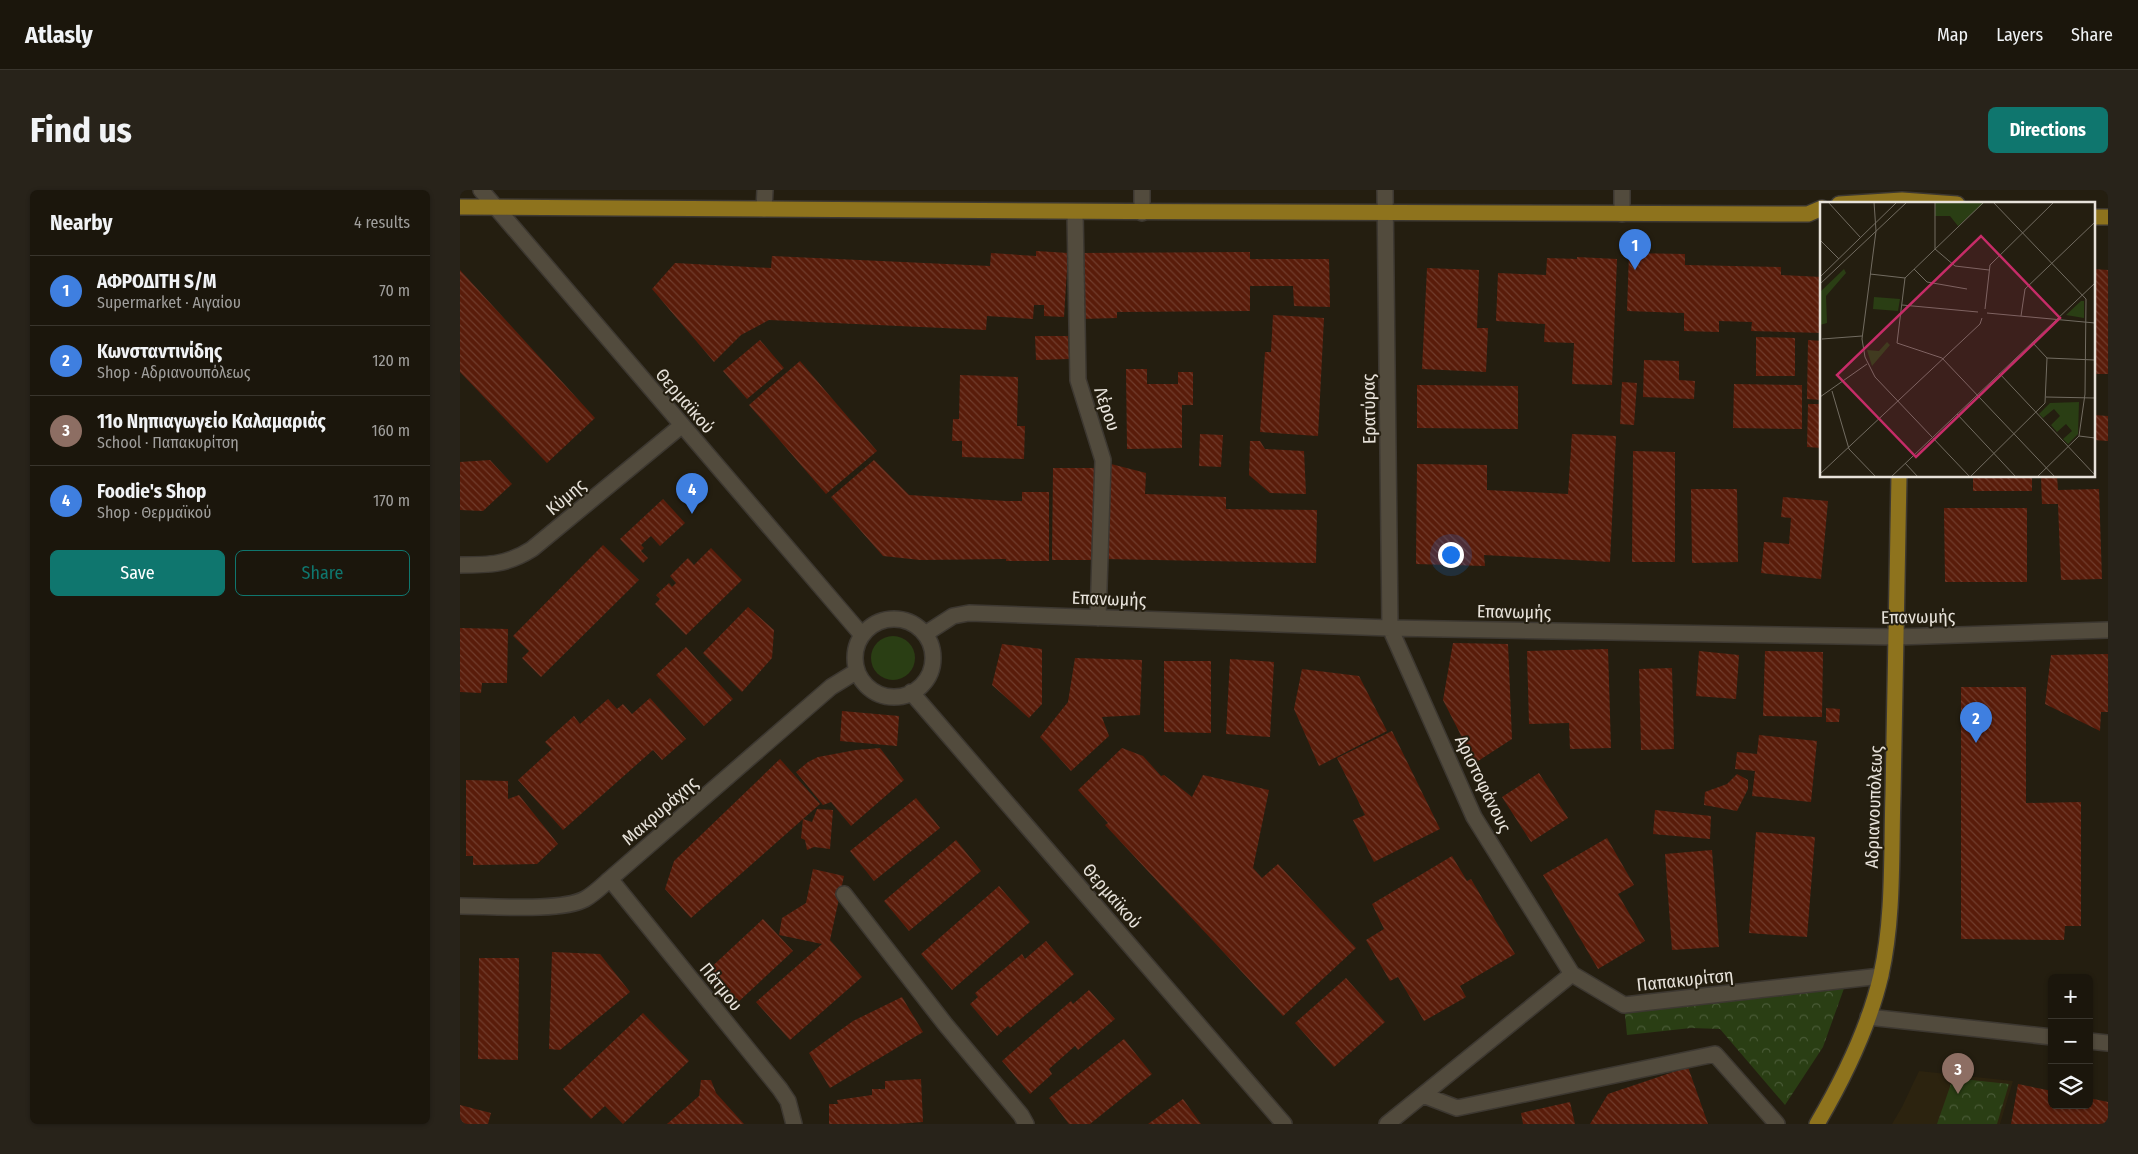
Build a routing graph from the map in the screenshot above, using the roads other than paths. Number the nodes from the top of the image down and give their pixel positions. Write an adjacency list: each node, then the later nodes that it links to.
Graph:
1 (481, 190): 10 (street, Θερμαϊκού)
2 (765, 190): 11 (street)
3 (1142, 190): 13 (street)
4 (1385, 190): 14 (street, Ερατύρας)
5 (1622, 190): 15 (street)
6 (1902, 198): 7 (main road); 8 (main road)
7 (1860, 202)
8 (1939, 202)
9 (460, 207): 10 (main road)
10 (496, 207): 11 (main road); 17 (street, Θερμαϊκού)
11 (764, 210): 12 (main road)
12 (1075, 212): 13 (main road); 20 (street, Λέρου)
13 (1142, 212): 14 (main road)
14 (1385, 213): 15 (main road); 21 (street, Ερατύρας)
15 (1622, 214): 16 (main road)
16 (1817, 214)
17 (681, 426): 19 (street, Κύμης); 24 (street, Θερμαϊκού)
18 (1899, 478): 25 (main road, Αδριανουπόλεως)
19 (460, 564)
20 (1098, 618): 21 (street, Επανωμής); 23 (street, Επανωμής)
21 (1390, 628): 25 (street, Επανωμής); 31 (street, Αριστοφάνους)
22 (2108, 630): 25 (street, Επανωμής)
23 (925, 634): 24 (street); 27 (street)
24 (862, 635): 26 (street)
25 (1897, 637): 32 (main road, Αδριανουπόλεως)
26 (857, 671): 27 (street); 28 (street, Μακρυράχης)
27 (912, 692): 40 (street, Θερμαϊκού)
28 (610, 879): 30 (street, Μακρυράχης); 38 (street, Πάτμου)
29 (844, 894): 39 (street)
30 (460, 906)
31 (1572, 974): 32 (street, Παπακυρίτση); 37 (street)
32 (1881, 976): 33 (main road, Αδριανουπόλεως)
33 (1868, 1016): 34 (street); 43 (main road, Αδριανουπόλεως)
34 (2048, 1037)
35 (2093, 1041): 36 (street)
36 (2108, 1043)
37 (1423, 1095): 41 (street); 42 (street)
38 (794, 1124)
39 (1026, 1124)
40 (1284, 1124)
41 (1387, 1124)
42 (1777, 1124)
43 (1817, 1124)

